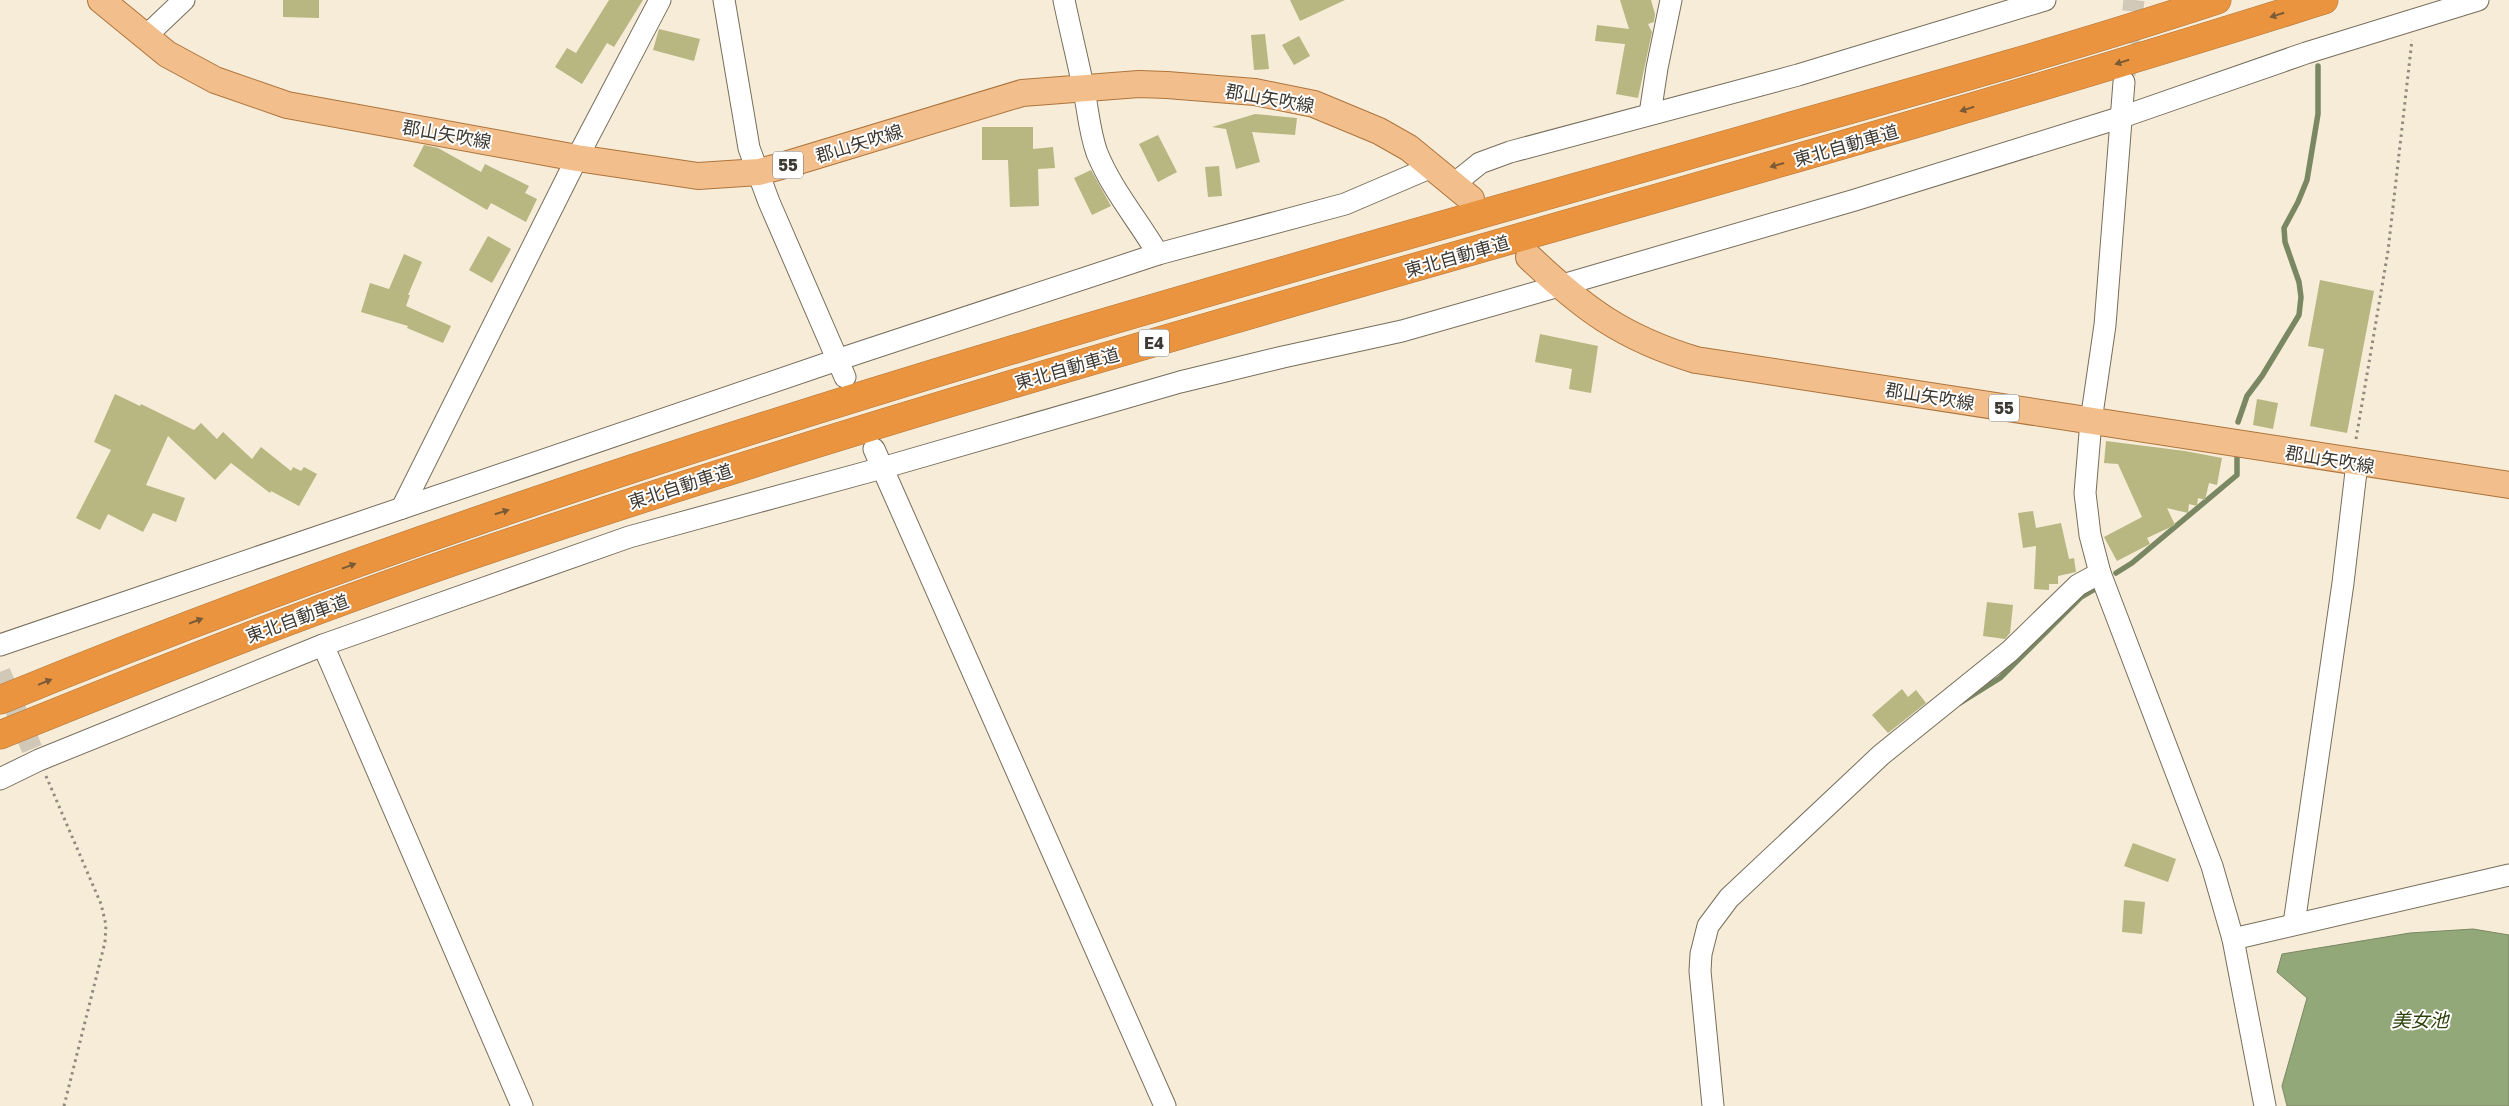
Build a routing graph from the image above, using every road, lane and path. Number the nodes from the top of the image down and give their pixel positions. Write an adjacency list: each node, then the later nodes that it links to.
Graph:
1 (101, 0): 12 (main road, 郡山矢吹線 / 55)
2 (184, 0): 12 (street)
3 (660, 0): 17 (street)
4 (724, 0): 19 (street)
5 (1064, 0): 14 (street)
6 (1671, 0): 15 (street)
7 (2045, 0): 15 (street)
8 (2217, 0): 33 (highway, 東北自動車道 / E4, one-way to 8)
9 (2324, 0): 34 (highway, 東北自動車道 / E4, one-way to 34)
10 (2478, 0): 11 (street)
11 (2411, 20): 16 (street); 27 (path)
12 (145, 37): 17 (main road, 郡山矢吹線 / 55)
13 (2124, 82): 16 (street)
14 (1083, 88): 18 (main road, 郡山矢吹線 / 55); 19 (main road, 郡山矢吹線 / 55); 21 (street)
15 (1650, 114): 20 (street)
16 (2122, 117): 23 (street); 25 (street)
17 (577, 158): 19 (main road, 郡山矢吹線 / 55); 29 (street)
18 (1434, 166): 20 (main road, 郡山矢吹線 / 55); 21 (street)
19 (759, 172): 24 (street)
20 (1462, 191)
21 (1158, 254): 24 (street)
22 (1529, 257): 23 (main road, 郡山矢吹線 / 55)
23 (1559, 286): 25 (main road, 郡山矢吹線 / 55); 26 (street)
24 (841, 369): 29 (street)
25 (2092, 421): 27 (main road, 郡山矢吹線 / 55); 30 (street)
26 (878, 458): 31 (street); 42 (street)
27 (2354, 463): 28 (main road, 郡山矢吹線 / 55); 38 (street)
28 (2509, 485)
29 (402, 508): 32 (street)
30 (2100, 573): 39 (street); 43 (street)
31 (323, 644): 35 (street); 41 (street)
32 (0, 645)
33 (0, 700)
34 (0, 735)
35 (35, 755): 36 (street); 40 (path)
36 (0, 778)
37 (2509, 875): 38 (street)
38 (2294, 924): 39 (street)
39 (2233, 939): 44 (street)
40 (64, 1106)
41 (522, 1106)
42 (1164, 1106)
43 (1713, 1106)
44 (2265, 1106)

